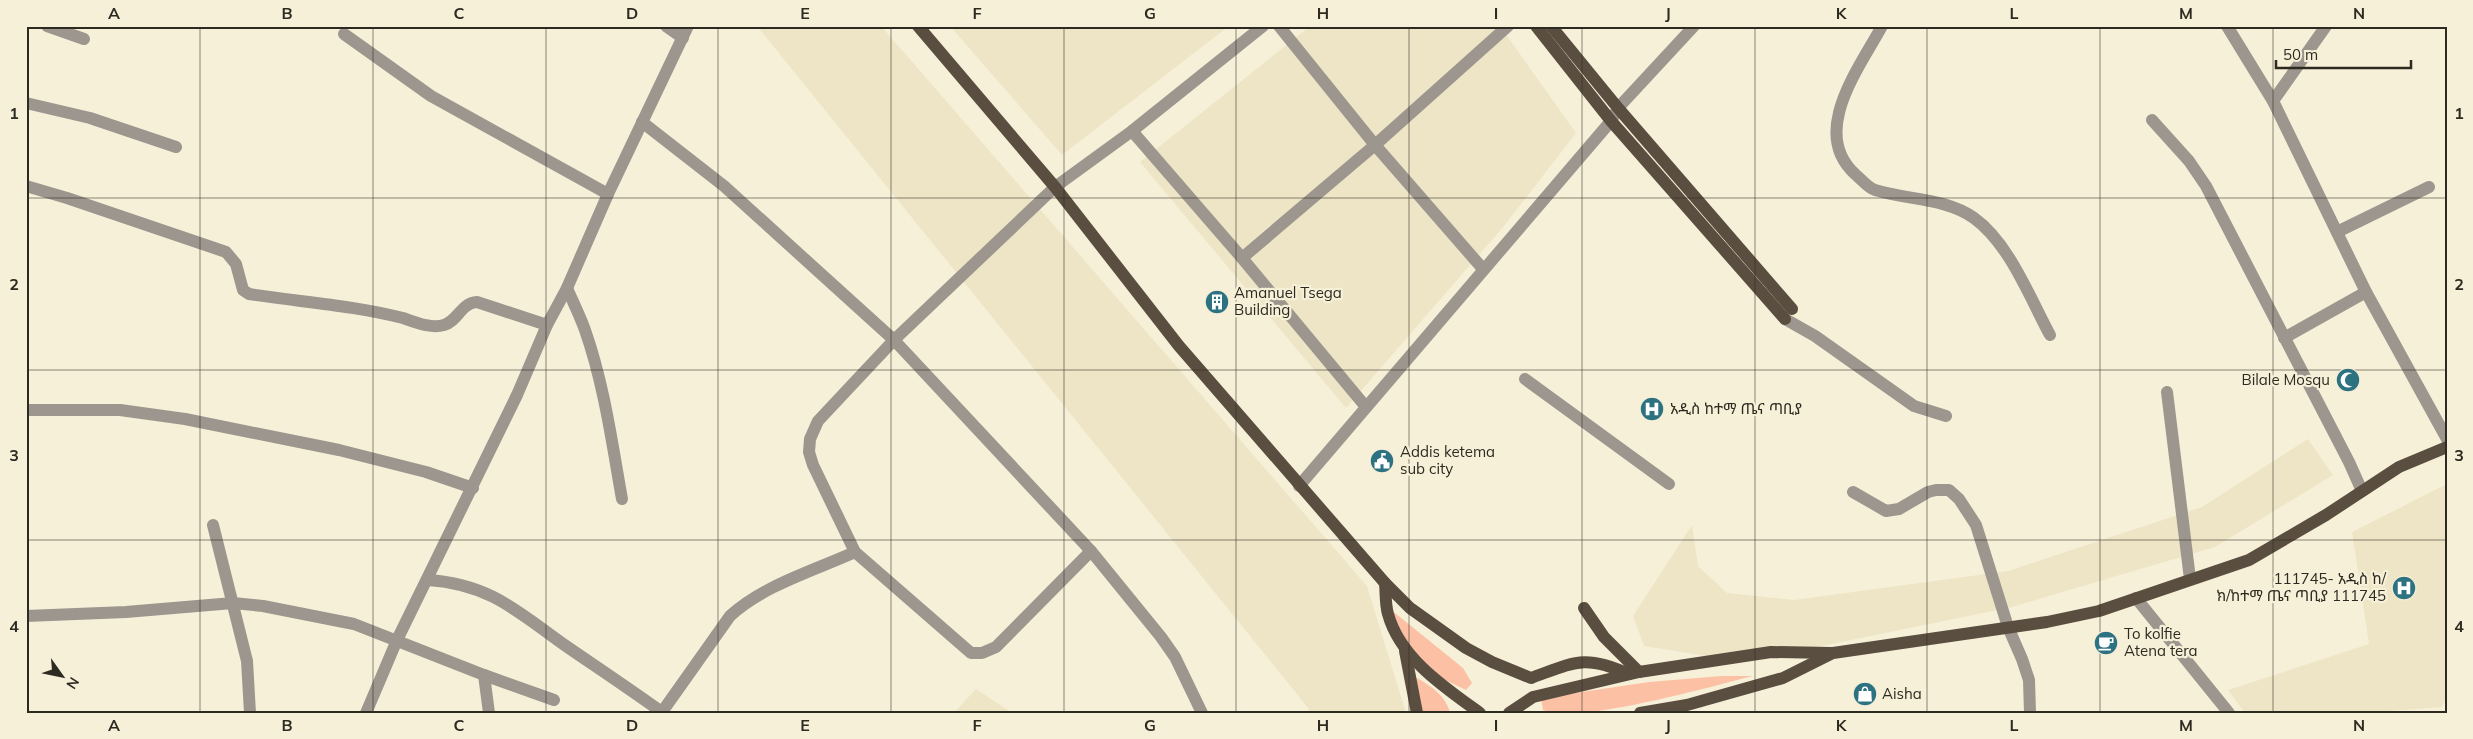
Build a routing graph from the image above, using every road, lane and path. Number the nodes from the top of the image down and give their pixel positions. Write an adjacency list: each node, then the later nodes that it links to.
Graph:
1 (47, 26): 15 (street)
2 (666, 26): 13 (street)
3 (918, 26): 26 (main road)
4 (1263, 26): 22 (street)
5 (1279, 26): 23 (street)
6 (1508, 26): 23 (street)
7 (1536, 26): 20 (main road)
8 (1552, 26): 18 (main road)
9 (1694, 26): 18 (street)
10 (1882, 26): 36 (street)
11 (2227, 26): 16 (street)
12 (2326, 26): 16 (street)
13 (685, 32): 21 (street)
14 (344, 34): 28 (street)
15 (84, 39)
16 (2273, 101): 29 (street)
17 (26, 103): 24 (street)
18 (1618, 108): 20 (street); 34 (main road)
19 (2152, 120): 37 (street)
20 (1611, 121): 31 (street); 34 (main road)
21 (642, 122): 28 (street); 38 (street)
22 (1132, 131): 26 (street); 30 (street)
23 (1376, 145): 30 (street); 31 (street)
24 (176, 147)
25 (26, 186): 35 (street)
26 (1055, 187): 38 (street); 47 (main road)
27 (2429, 187): 29 (street)
28 (608, 194): 32 (street)
29 (2337, 232): 33 (street)
30 (1242, 258): 41 (street)
31 (1483, 269): 41 (street)
32 (566, 288): 35 (street); 51 (street)
33 (2366, 292): 37 (street); 44 (street)
34 (1788, 314): 43 (street)
35 (547, 325): 48 (street)
36 (2050, 335)
37 (2284, 338): 49 (street)
38 (894, 340): 53 (street); 54 (street)
39 (1525, 379): 46 (street)
40 (2167, 392): 55 (street)
41 (1366, 407): 47 (street)
42 (26, 410): 48 (street)
43 (1946, 416)
44 (2447, 439)
45 (2447, 447): 49 (main road)
46 (1669, 484)
47 (1299, 486): 57 (main road)
48 (473, 488): 56 (street)
49 (2362, 491): 55 (main road)
50 (1854, 492): 62 (street)
51 (622, 499)
52 (213, 525): 59 (street)
53 (1091, 551): 54 (street); 74 (street)
54 (855, 552): 70 (street)
55 (2190, 579): 58 (main road)
56 (428, 580): 63 (street); 70 (street)
57 (1386, 583): 64 (main road); 66 (main road)
58 (2136, 598): 62 (main road); 80 (street)
59 (233, 603): 61 (street); 63 (street); 71 (street)
60 (1584, 608): 66 (main road)
61 (26, 616)
62 (2008, 627): 65 (main road); 79 (street)
63 (397, 640): 67 (street); 72 (street)
64 (1405, 651): 75 (main road); 76 (main road)
65 (1833, 653): 66 (main road); 69 (main road)
66 (1634, 673): 77 (main road)
67 (484, 675): 68 (street); 73 (street)
68 (554, 700)
69 (1684, 709): 78 (main road)
70 (663, 712)
71 (250, 713)
72 (366, 713)
73 (489, 713)
74 (1202, 713)
75 (1417, 713)
76 (1480, 713)
77 (1509, 713)
78 (1640, 713)
79 (2030, 713)
80 (2228, 713)

